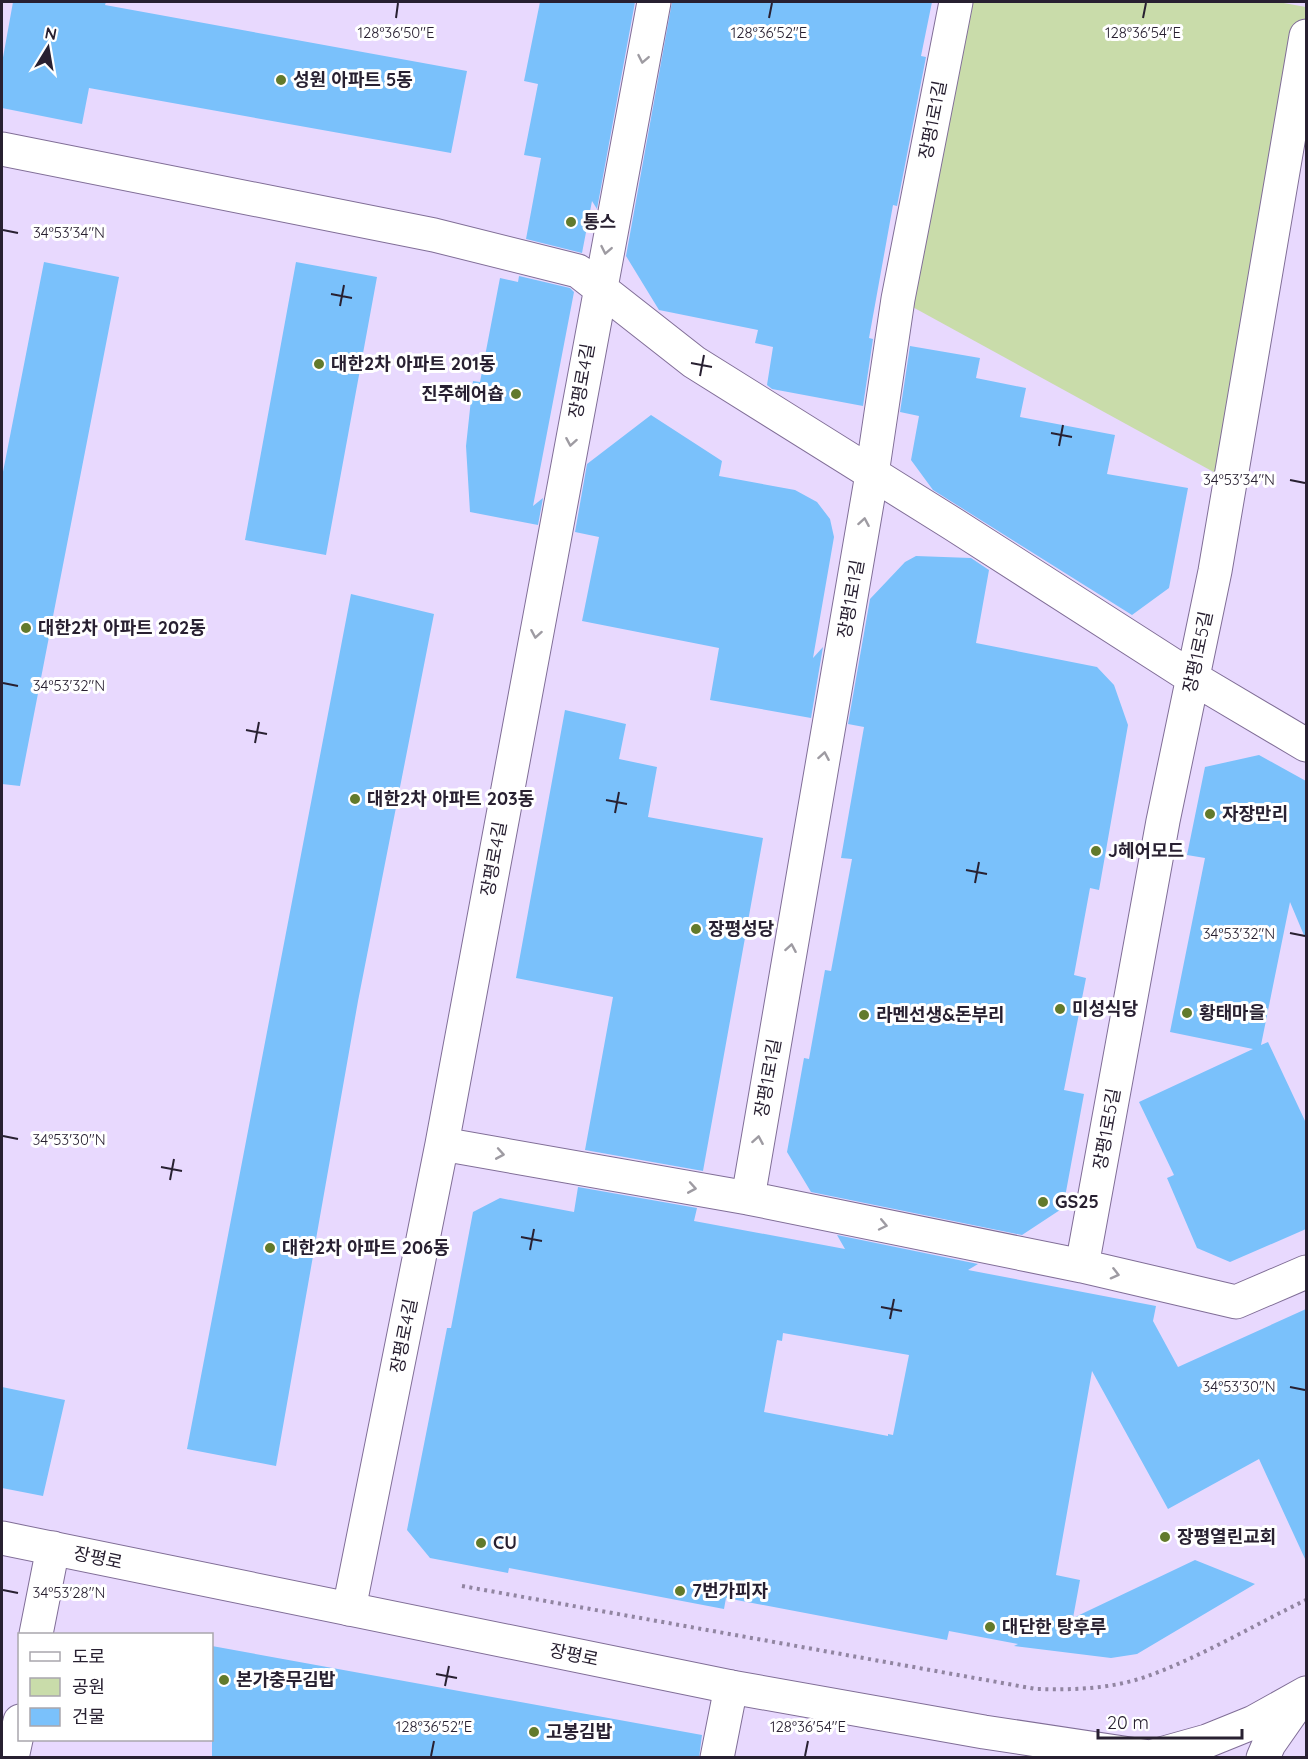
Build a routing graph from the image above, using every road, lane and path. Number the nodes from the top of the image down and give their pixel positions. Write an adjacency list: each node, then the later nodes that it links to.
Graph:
1 (654, 2): 5 (street, 장평로4길, one-way to 5)
2 (956, 2): 6 (street, 장평1로1길)
3 (1306, 36): 7 (street, 장평1로5길)
4 (2, 149): 5 (street)
5 (599, 288): 6 (street); 9 (street, 장평로4길, one-way to 9)
6 (872, 474): 7 (street); 10 (street, 장평1로1길, one-way to 6)
7 (1192, 678): 8 (street); 11 (street, 장평1로5길)
8 (1306, 745)
9 (442, 1144): 10 (street, one-way to 10); 17 (street, 장평로4길)
10 (748, 1198): 11 (street, one-way to 11)
11 (1082, 1266): 12 (street, one-way to 12)
12 (1306, 1272)
13 (2, 1538): 14 (street, 장평로)
14 (53, 1548): 17 (street, 장평로); 18 (street)
15 (457, 1585): 16 (path)
16 (1306, 1600)
17 (349, 1609): 19 (street, 장평로)
18 (36, 1633)
19 (731, 1687): 22 (street, 장평로); 26 (street)
20 (1305, 1694): 23 (street, 장평로); 28 (street)
21 (18, 1730): 25 (street)
22 (1031, 1738): 24 (street, 장평로); 27 (street)
23 (1211, 1749): 24 (street, 장평로)
24 (1150, 1757)
25 (12, 1758)
26 (717, 1758)
27 (1076, 1758)
28 (1263, 1758)

